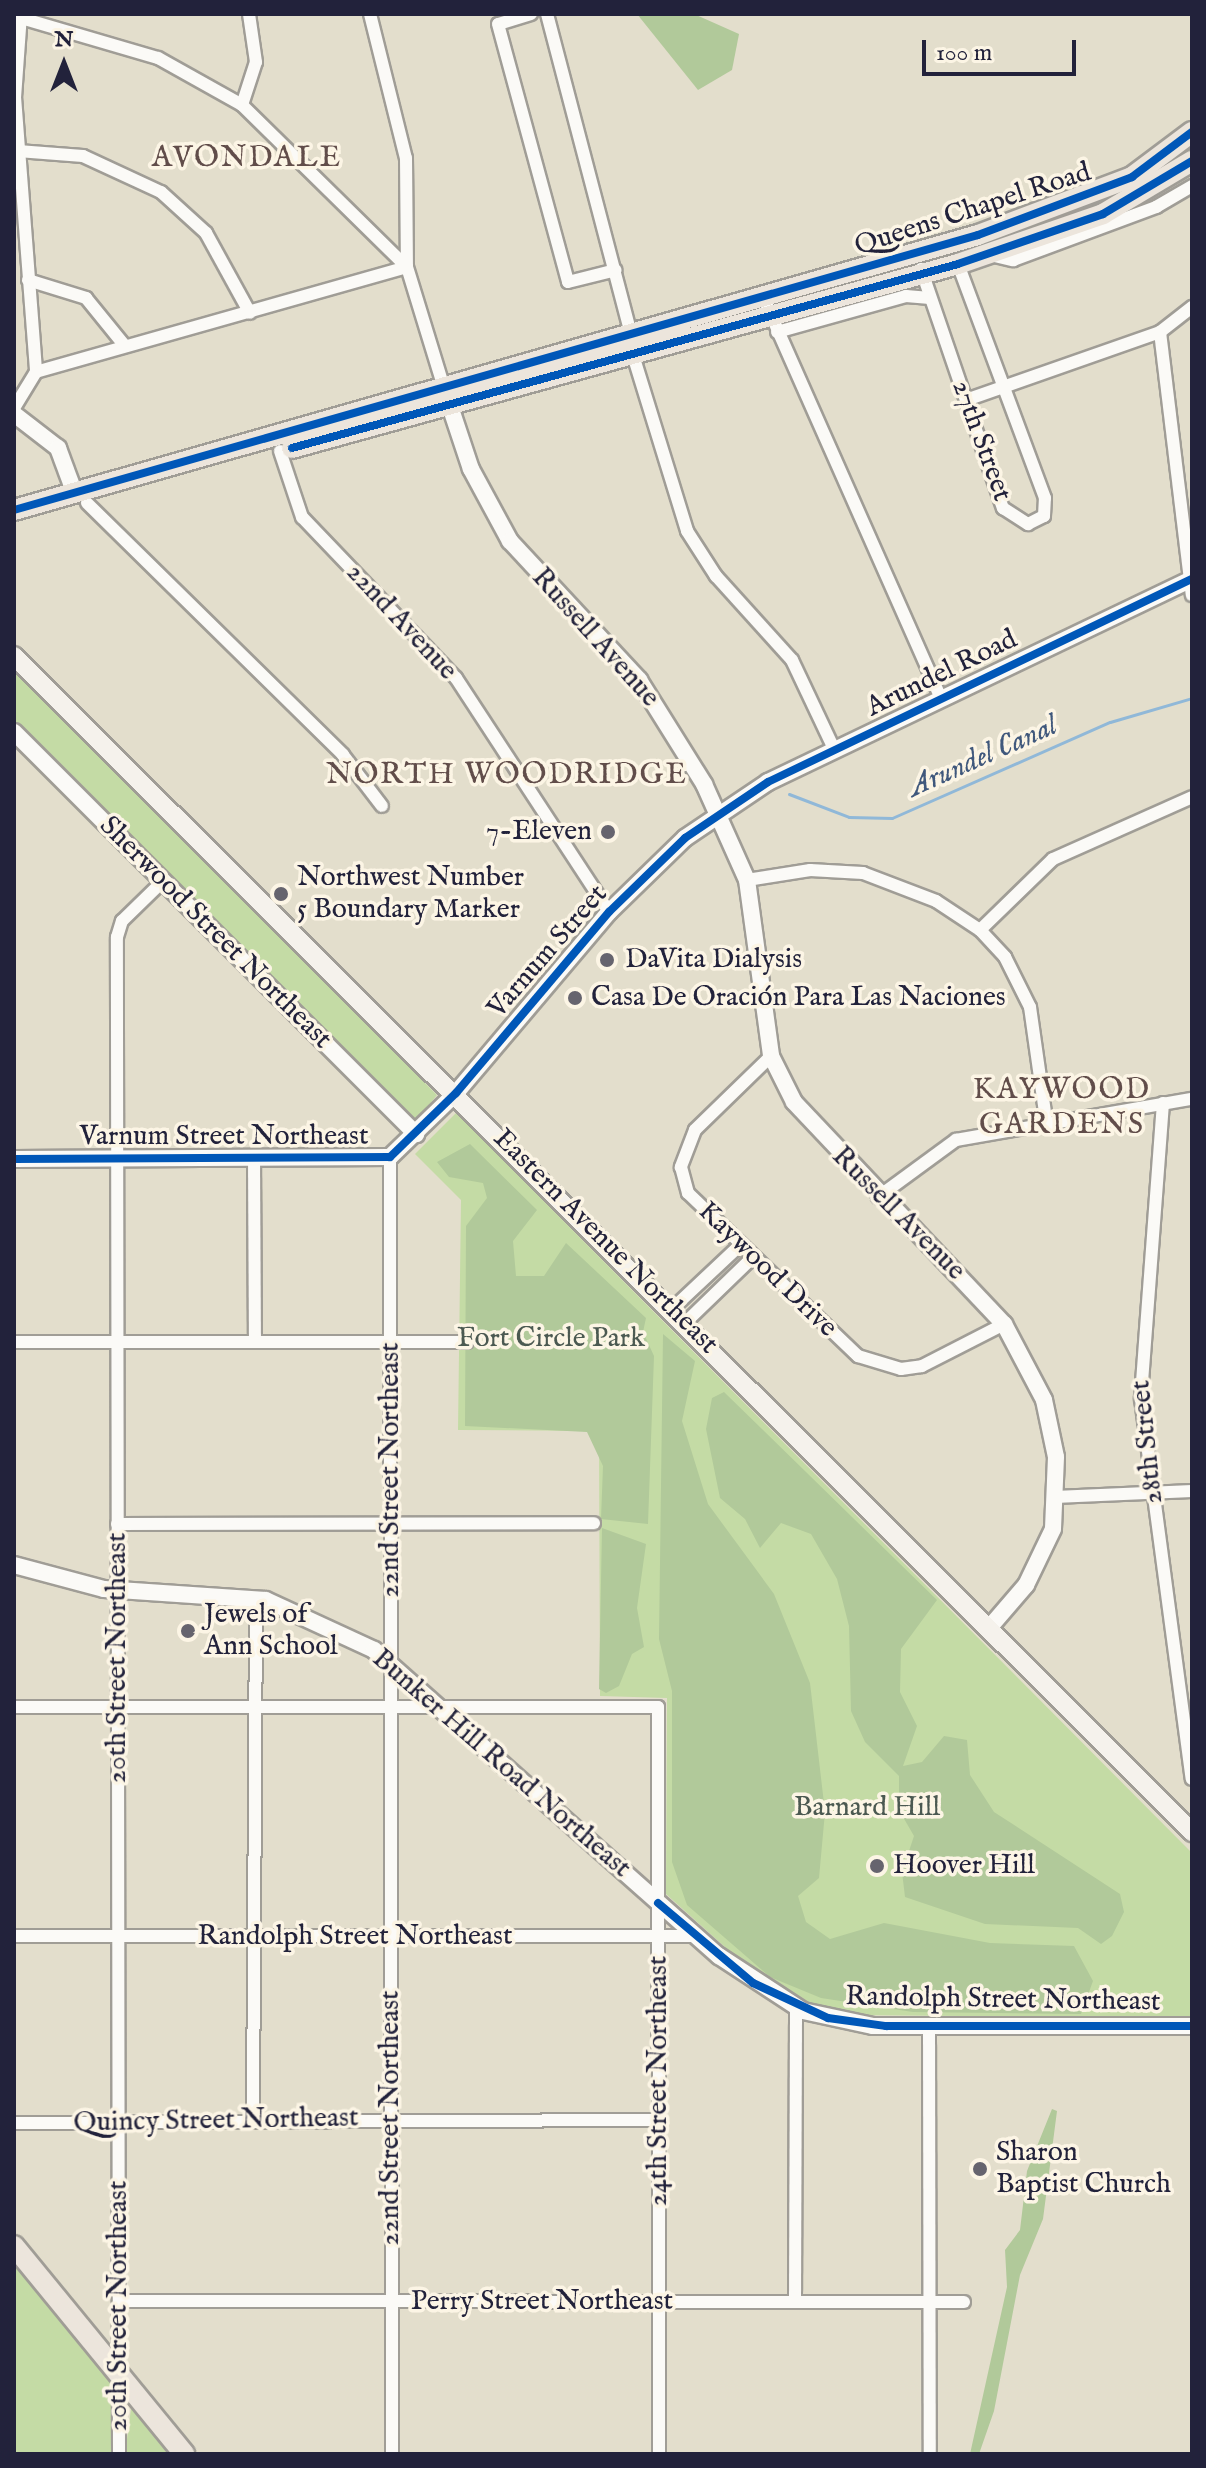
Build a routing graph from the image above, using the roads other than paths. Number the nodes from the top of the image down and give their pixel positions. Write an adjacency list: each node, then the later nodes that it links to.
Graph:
1 (249, 14): 6 (street)
2 (370, 14): 14 (street, Russell Avenue)
3 (531, 14): 15 (street)
4 (547, 14): 15 (street)
5 (19, 16): 6 (street); 8 (street)
6 (242, 105): 14 (street)
7 (1192, 132): 12 (main road, Queens Chapel Road)
8 (18, 151): 16 (street); 19 (street)
9 (1192, 161): 11 (main road, Queens Chapel Road)
10 (1192, 186): 11 (street, Queens Chapel Road)
11 (986, 254): 13 (main road, Queens Chapel Road)
12 (920, 264): 13 (main road, Queens Chapel Road); 17 (street, 27th Street); 20 (main road, Queens Chapel Road)
13 (958, 264): 25 (street, 27th Street)
14 (407, 267): 19 (street); 26 (street, Russell Avenue)
15 (616, 270): 23 (street)
16 (28, 280): 22 (street); 24 (street)
17 (930, 298): 20 (street, Queens Chapel Road); 27 (street, 27th Street)
18 (1192, 307): 21 (street)
19 (250, 313): 22 (street)
20 (770, 316): 23 (main road, Queens Chapel Road); 36 (street)
21 (1160, 332): 25 (street); 34 (street)
22 (125, 346): 24 (street)
23 (633, 346): 26 (main road, Queens Chapel Road); 26 (main road, Queens Chapel Road); 38 (street)
24 (36, 372): 28 (street)
25 (1003, 388): 27 (street); 27 (street, 27th Street)
26 (447, 399): 30 (main road, Queens Chapel Road); 31 (main road, Queens Chapel Road); 41 (street, Russell Avenue)
27 (966, 400)
28 (14, 408)
29 (14, 414): 31 (street)
30 (280, 451): 31 (main road, Queens Chapel Road); 44 (street, 22nd Avenue)
31 (81, 499): 32 (main road, Queens Chapel Road); 33 (main road, Queens Chapel Road); 40 (street)
32 (14, 510)
33 (14, 524)
34 (1191, 585): 36 (street, Arundel Road)
35 (14, 656): 47 (main road, Eastern Avenue Northeast)
36 (940, 697): 38 (street, Arundel Road)
37 (14, 732): 43 (street, Sherwood Street Northeast)
38 (835, 751): 41 (street, Arundel Road)
39 (1192, 797): 45 (street)
40 (382, 806)
41 (716, 817): 42 (street, Russell Avenue); 44 (street, Varnum Street)
42 (747, 880): 45 (street); 46 (street, Russell Avenue)
43 (163, 881): 51 (street, Sherwood Street Northeast); 54 (street, 20th Street Northeast)
44 (609, 912): 47 (street, Varnum Street)
45 (980, 930): 50 (street)
46 (771, 1056): 56 (street, Russell Avenue); 57 (street, Kaywood Drive)
47 (456, 1093): 51 (street, Varnum Street Northeast); 59 (main road, Eastern Avenue Northeast)
48 (1192, 1099): 49 (street)
49 (1163, 1103): 50 (street); 68 (street, 28th Street)
50 (1046, 1119): 56 (street)
51 (416, 1134): 52 (street, Varnum Street Northeast)
52 (390, 1157): 55 (street, Varnum Street Northeast); 65 (street, 22nd Street Northeast)
53 (14, 1159): 54 (street, Varnum Street Northeast)
54 (117, 1159): 55 (street, Varnum Street Northeast); 63 (street, 20th Street Northeast)
55 (254, 1159): 64 (street)
56 (878, 1197): 61 (street, Russell Avenue)
57 (737, 1248): 58 (street, Kaywood Drive); 59 (street)
58 (750, 1260): 60 (street); 61 (street, Kaywood Drive)
59 (672, 1309): 60 (main road, Eastern Avenue Northeast)
60 (685, 1323): 76 (main road, Eastern Avenue Northeast)
61 (1004, 1324): 69 (street, Russell Avenue)
62 (14, 1342): 63 (street)
63 (117, 1342): 64 (street); 72 (street, 20th Street Northeast)
64 (255, 1342): 65 (street)
65 (391, 1342): 66 (street); 70 (street, 22nd Street Northeast)
66 (467, 1342)
67 (1192, 1491): 68 (street)
68 (1152, 1496): 69 (street); 83 (street, 28th Street)
69 (1055, 1497): 76 (street, Russell Avenue)
70 (391, 1523): 71 (street); 72 (street); 77 (street, 22nd Street Northeast)
71 (594, 1523)
72 (117, 1524): 74 (street, 20th Street Northeast)
73 (14, 1565): 74 (street, Bunker Hill Road Northeast)
74 (117, 1590): 75 (street, Bunker Hill Road Northeast); 79 (street, 20th Street Northeast)
75 (256, 1598): 77 (street, Bunker Hill Road Northeast); 80 (street)
76 (989, 1628): 84 (main road, Eastern Avenue Northeast)
77 (391, 1662): 81 (street, Bunker Hill Road Northeast); 82 (street, 22nd Street Northeast)
78 (14, 1707): 79 (street)
79 (118, 1707): 80 (street); 87 (street, 20th Street Northeast)
80 (254, 1707): 82 (street); 88 (street)
81 (445, 1707): 82 (street); 85 (street, Bunker Hill Road Northeast); 85 (street, 24th Street Northeast)
82 (391, 1708): 91 (street, 22nd Street Northeast)
83 (1192, 1776)
84 (1192, 1832)
85 (658, 1903): 89 (street, 24th Street Northeast); 90 (street, Randolph Street Northeast)
86 (14, 1936): 87 (street, Randolph Street Northeast)
87 (119, 1936): 88 (street, Randolph Street Northeast); 98 (street, 20th Street Northeast)
88 (254, 1936): 91 (street, Randolph Street Northeast); 95 (street)
89 (658, 1936): 90 (street, Randolph Street Northeast); 91 (street, Randolph Street Northeast); 97 (street, 24th Street Northeast)
90 (697, 1936): 92 (street, Randolph Street Northeast)
91 (391, 1937): 96 (street, 22nd Street Northeast)
92 (796, 2008): 93 (street, Randolph Street Northeast); 104 (street)
93 (929, 2026): 94 (street, Randolph Street Northeast); 105 (street)
94 (1192, 2026)
95 (253, 2119): 96 (street, Quincy Street Northeast); 98 (street, Quincy Street Northeast)
96 (391, 2119): 97 (street, Quincy Street Northeast); 102 (street, 22nd Street Northeast)
97 (659, 2120): 103 (street, 24th Street Northeast)
98 (119, 2122): 99 (street, Quincy Street Northeast); 101 (street, 20th Street Northeast)
99 (14, 2123)
100 (14, 2246): 107 (main road)
101 (119, 2301): 102 (street, Perry Street Northeast); 107 (street, 20th Street Northeast)
102 (392, 2302): 103 (street, Perry Street Northeast); 110 (street, 22nd Street Northeast)
103 (659, 2302): 104 (street, Perry Street Northeast); 111 (street, 24th Street Northeast)
104 (795, 2302): 105 (street, Perry Street Northeast)
105 (930, 2302): 106 (street, Perry Street Northeast); 112 (street)
106 (964, 2302)
107 (119, 2373): 108 (street, 20th Street Northeast); 109 (main road)
108 (119, 2454)
109 (184, 2454)
110 (392, 2454)
111 (659, 2454)
112 (930, 2454)

